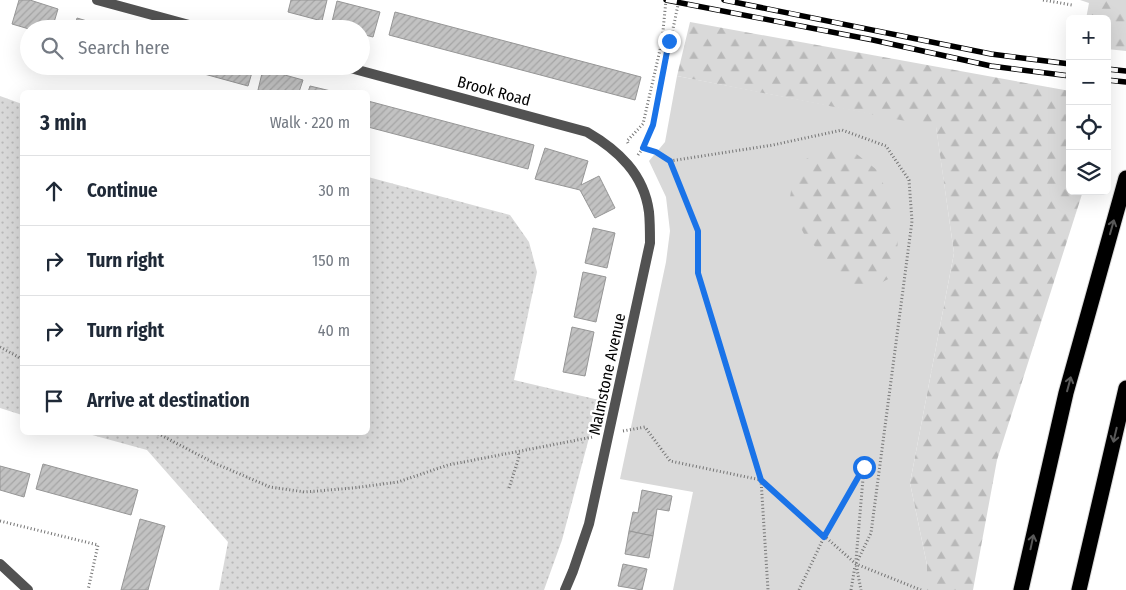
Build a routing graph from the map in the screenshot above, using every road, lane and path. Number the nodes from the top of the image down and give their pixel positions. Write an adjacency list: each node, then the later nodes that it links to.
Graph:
1 (97, 0): 6 (street)
2 (666, 0): 8 (path)
3 (679, 0): 9 (path)
4 (1043, 0): 5 (path)
5 (1072, 5)
6 (171, 20)
7 (370, 73): 10 (street, Brook Road)
8 (627, 141)
9 (670, 161): 19 (path); 24 (path)
10 (628, 163): 27 (street, Malmstone Avenue)
11 (1126, 178): 33 (highway, one-way to 11)
12 (0, 347): 13 (path)
13 (20, 358)
14 (1126, 388): 34 (highway, one-way to 34)
15 (596, 430): 18 (path)
16 (625, 431): 19 (path)
17 (161, 435): 18 (path)
18 (518, 452): 20 (path)
19 (761, 480): 22 (path); 28 (path)
20 (509, 488)
21 (0, 520): 26 (path)
22 (824, 537): 24 (path); 24 (path); 29 (path)
23 (0, 564): 25 (street)
24 (856, 564): 30 (path); 31 (path); 32 (path)
25 (28, 590)
26 (88, 590)
27 (564, 590)
28 (768, 590)
29 (799, 590)
30 (851, 590)
31 (861, 590)
32 (921, 590)
33 (1021, 590)
34 (1079, 590)

